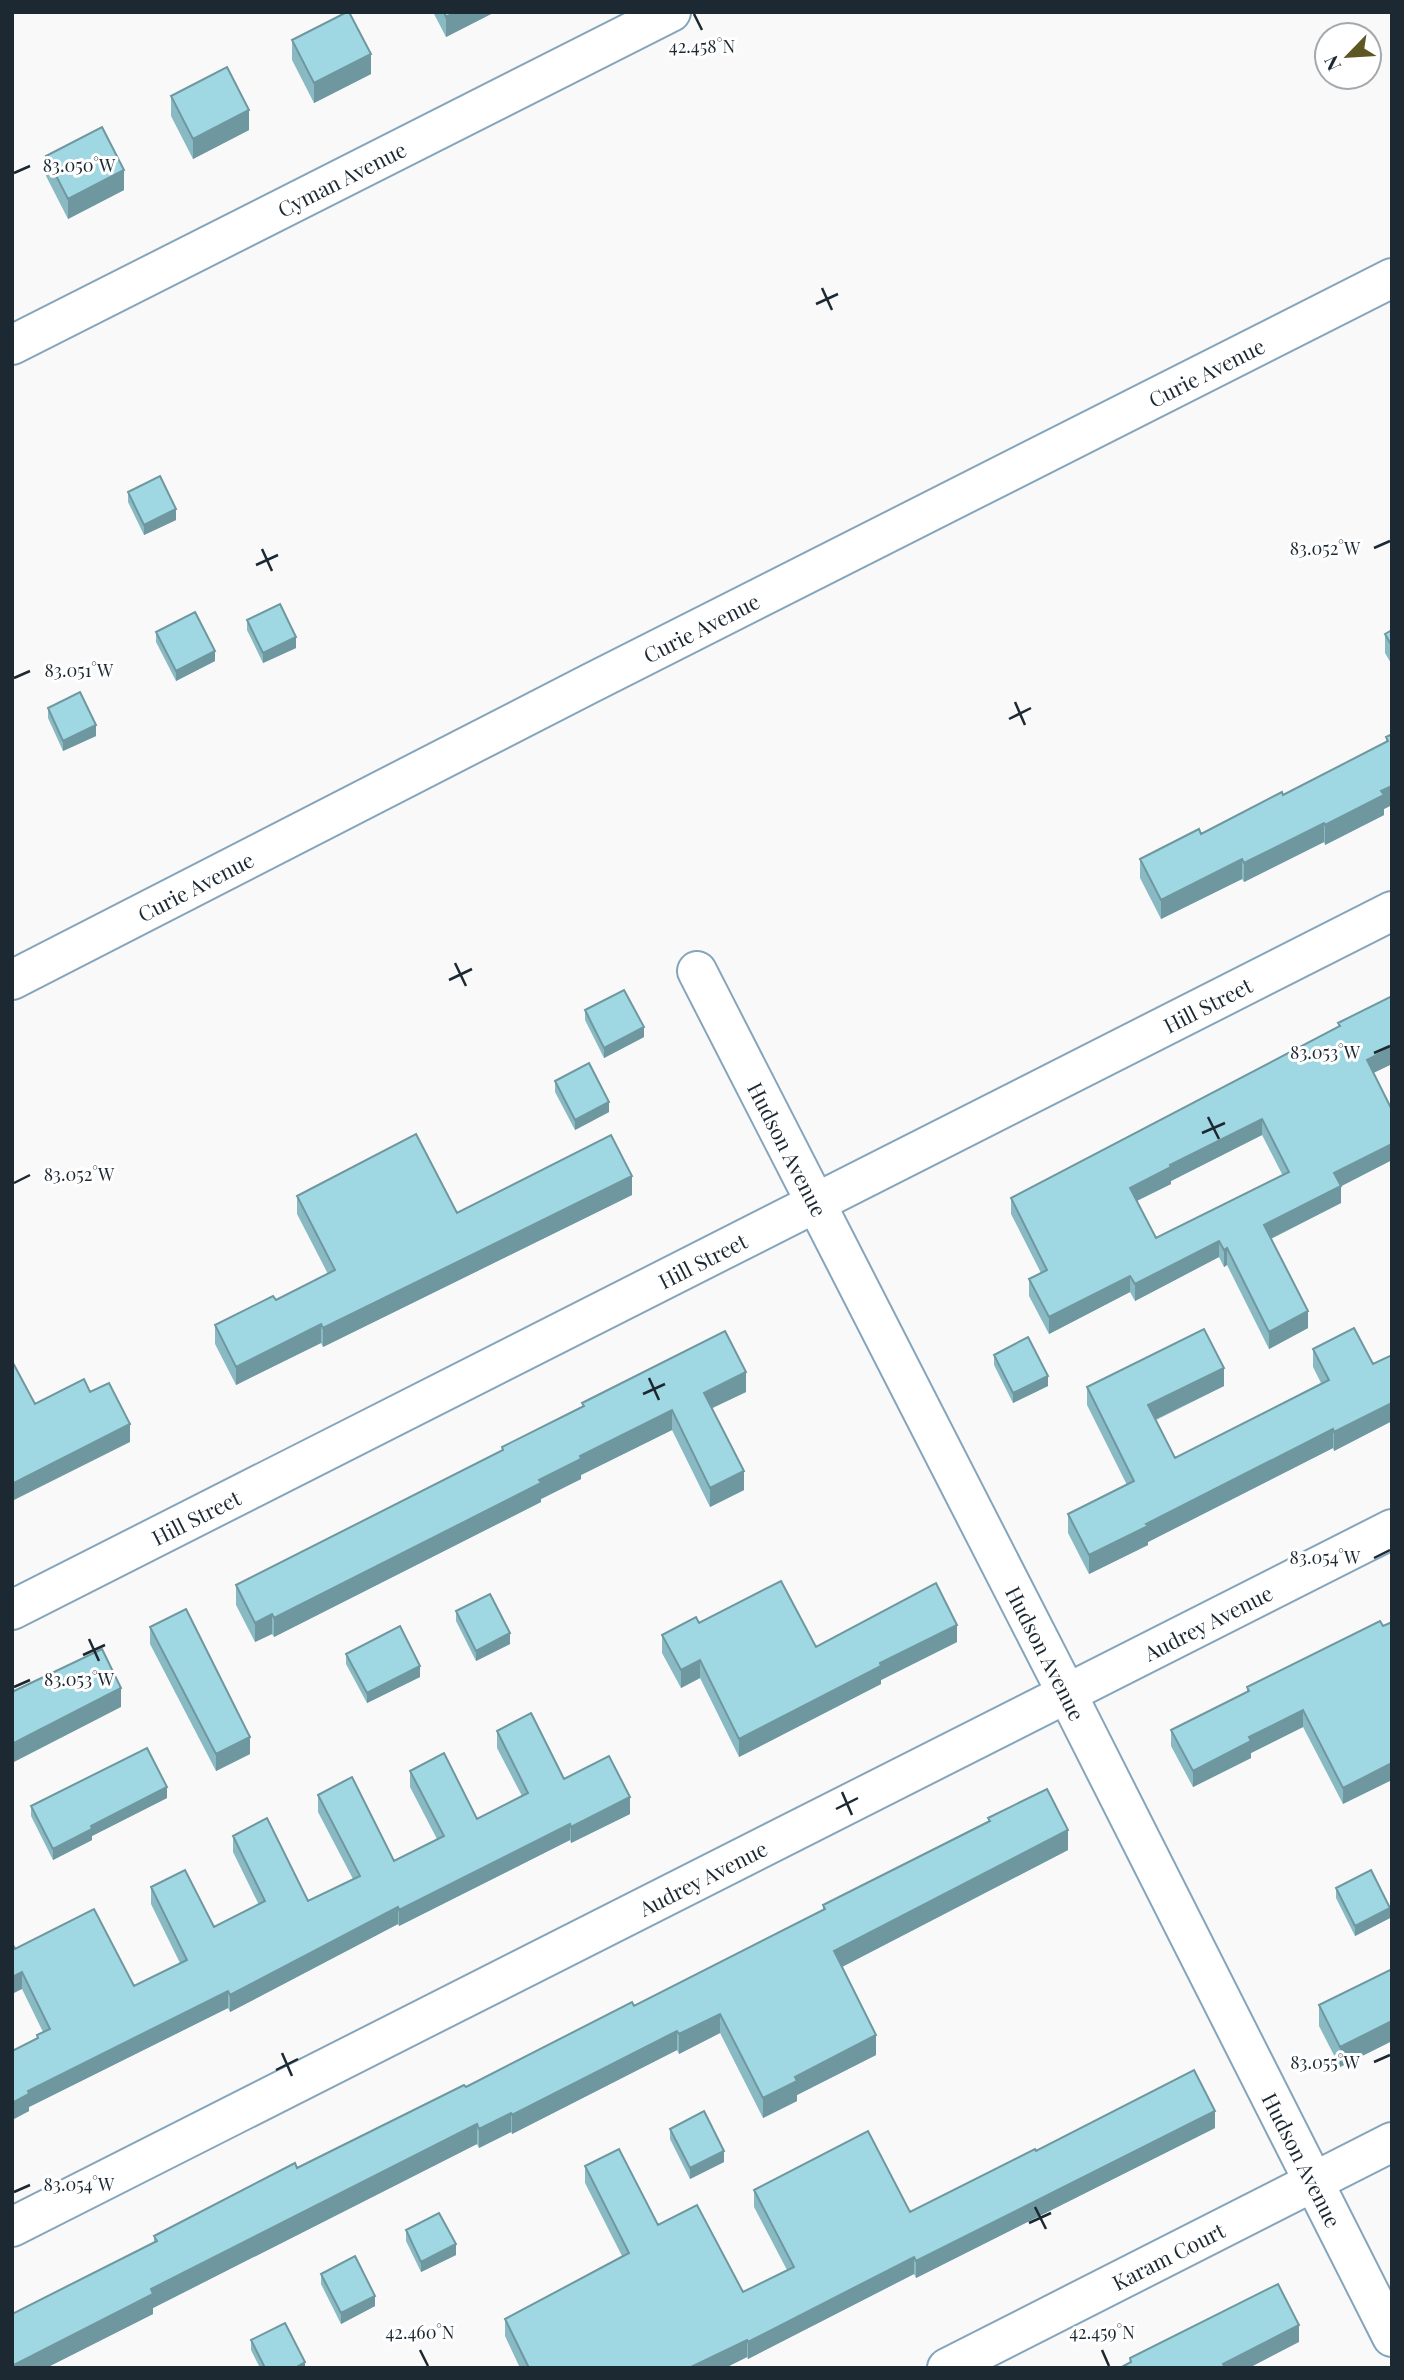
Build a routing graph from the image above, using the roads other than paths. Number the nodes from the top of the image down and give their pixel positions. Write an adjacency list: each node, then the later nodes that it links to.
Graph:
1 (671, 12): 3 (street, Cyman Avenue)
2 (1392, 278): 6 (street, Curie Avenue)
3 (12, 345)
4 (1392, 911): 7 (street, Hill Street)
5 (697, 971): 7 (street, Hudson Avenue)
6 (12, 980)
7 (817, 1203): 9 (street, Hill Street); 10 (street, Hudson Avenue)
8 (1392, 1529): 10 (street, Audrey Avenue)
9 (12, 1610)
10 (1067, 1694): 12 (street, Hudson Avenue); 13 (street, Audrey Avenue)
11 (1392, 2143): 12 (street, Karam Court)
12 (1314, 2182): 14 (street, Hudson Avenue); 15 (street, Karam Court)
13 (12, 2227)
14 (1392, 2337)
15 (947, 2368)

